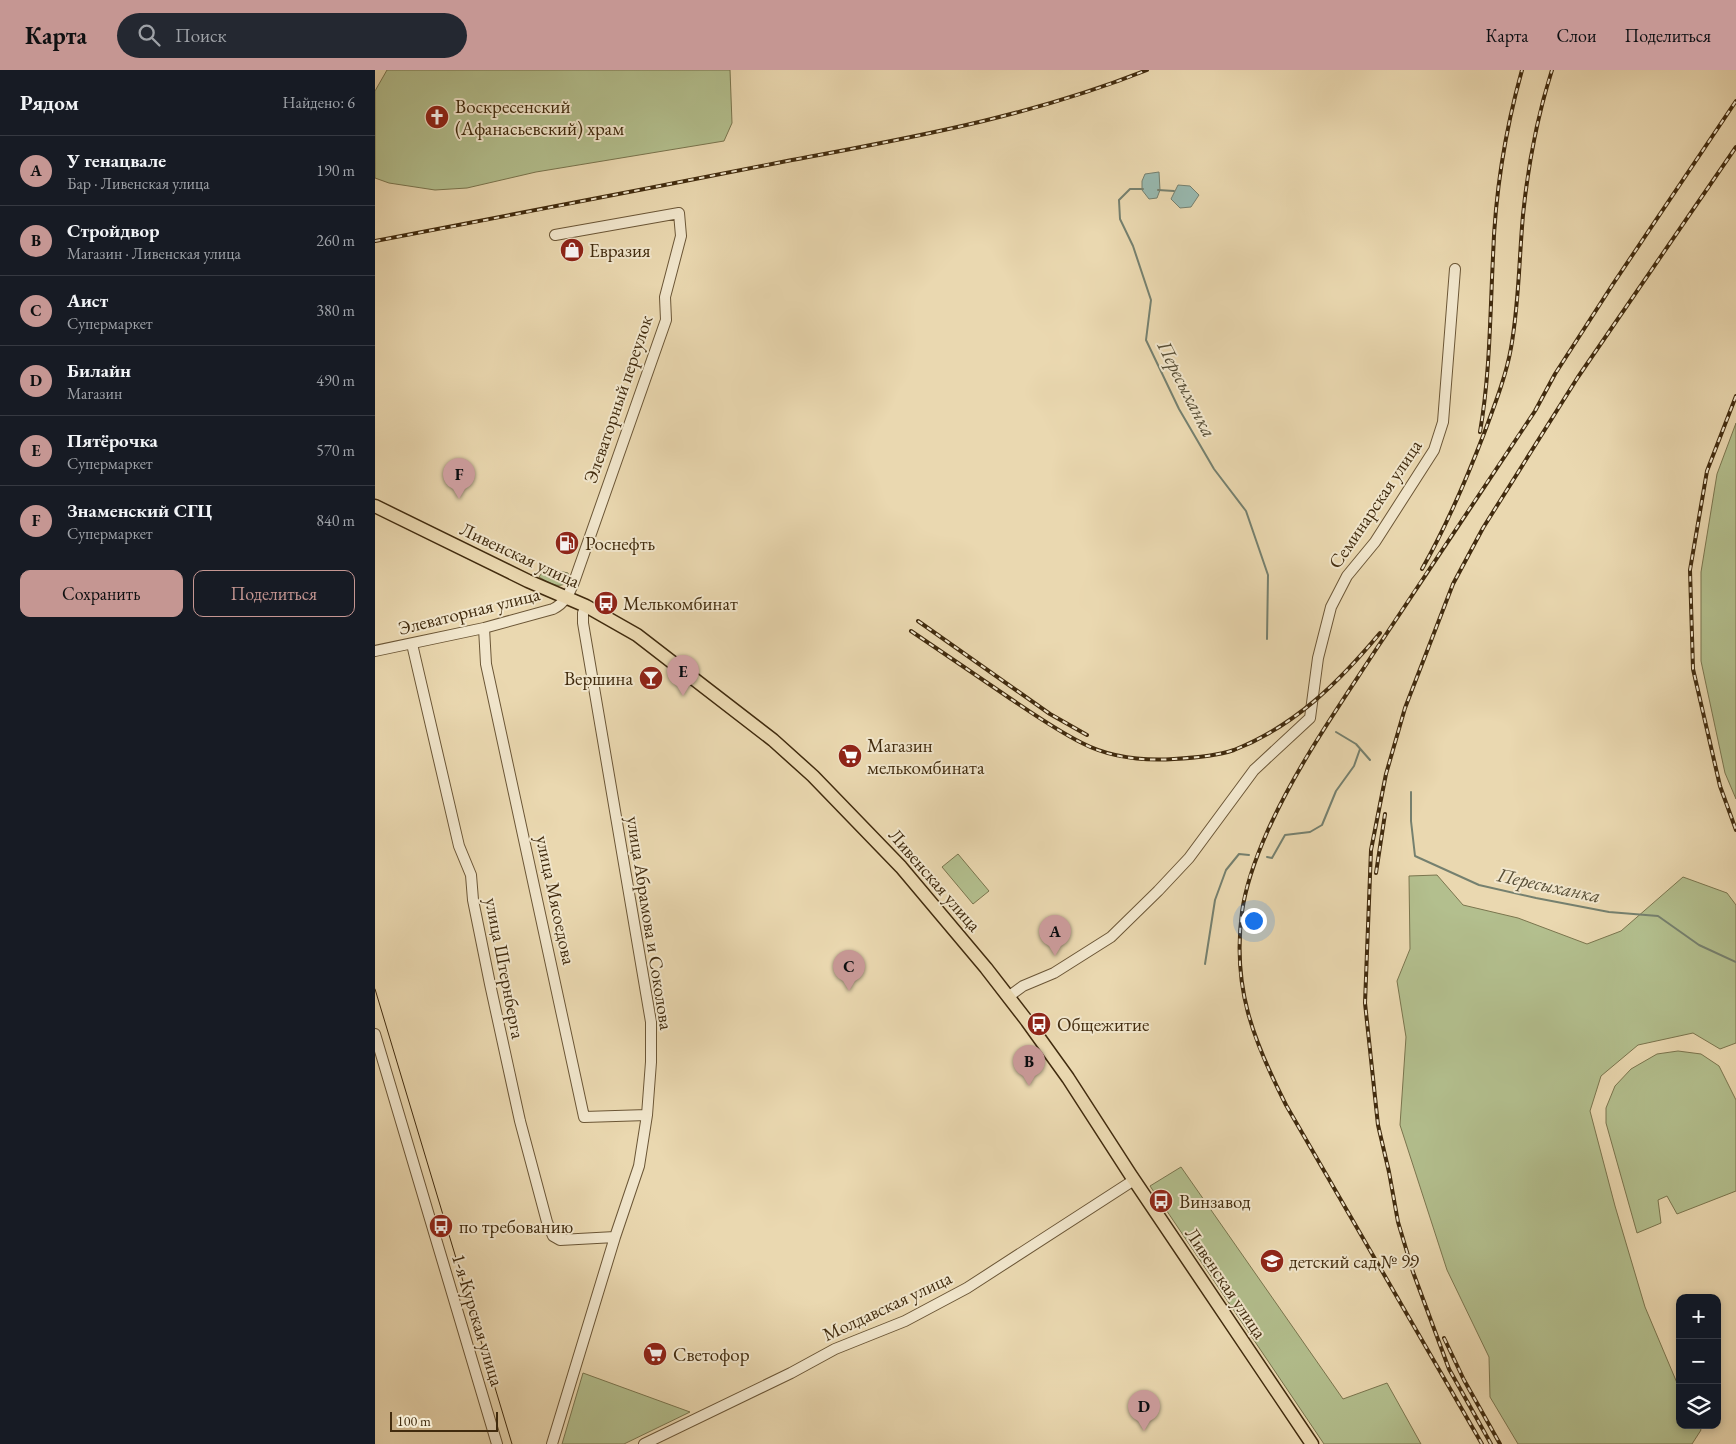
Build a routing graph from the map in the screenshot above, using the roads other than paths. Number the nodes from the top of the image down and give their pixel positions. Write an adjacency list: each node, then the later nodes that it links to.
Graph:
1 (555, 235): 4 (street, Элеваторный переулок)
2 (1455, 269): 9 (street, Семинарская улица)
3 (375, 506): 4 (main road, Ливенская улица)
4 (567, 598): 5 (main road, Ливенская улица); 6 (street, Элеваторная улица)
5 (585, 606): 9 (main road, Ливенская улица); 11 (street, улица Абрамова и Соколова)
6 (484, 628): 7 (street, Элеваторная улица); 11 (street, улица Мясоедова)
7 (412, 644): 8 (street, Элеваторная улица); 13 (street, улица Штернберга)
8 (375, 651)
9 (1008, 997): 12 (main road, Ливенская улица)
10 (375, 1034): 14 (street, 1-я Курская улица)
11 (647, 1115): 13 (street, улица Абрамова и Соколова)
12 (1134, 1180): 16 (street, Молдавская улица); 17 (main road, Ливенская улица)
13 (615, 1236): 15 (street, улица Абрамова и Соколова)
14 (497, 1444)
15 (552, 1444)
16 (644, 1444)
17 (1312, 1444)

